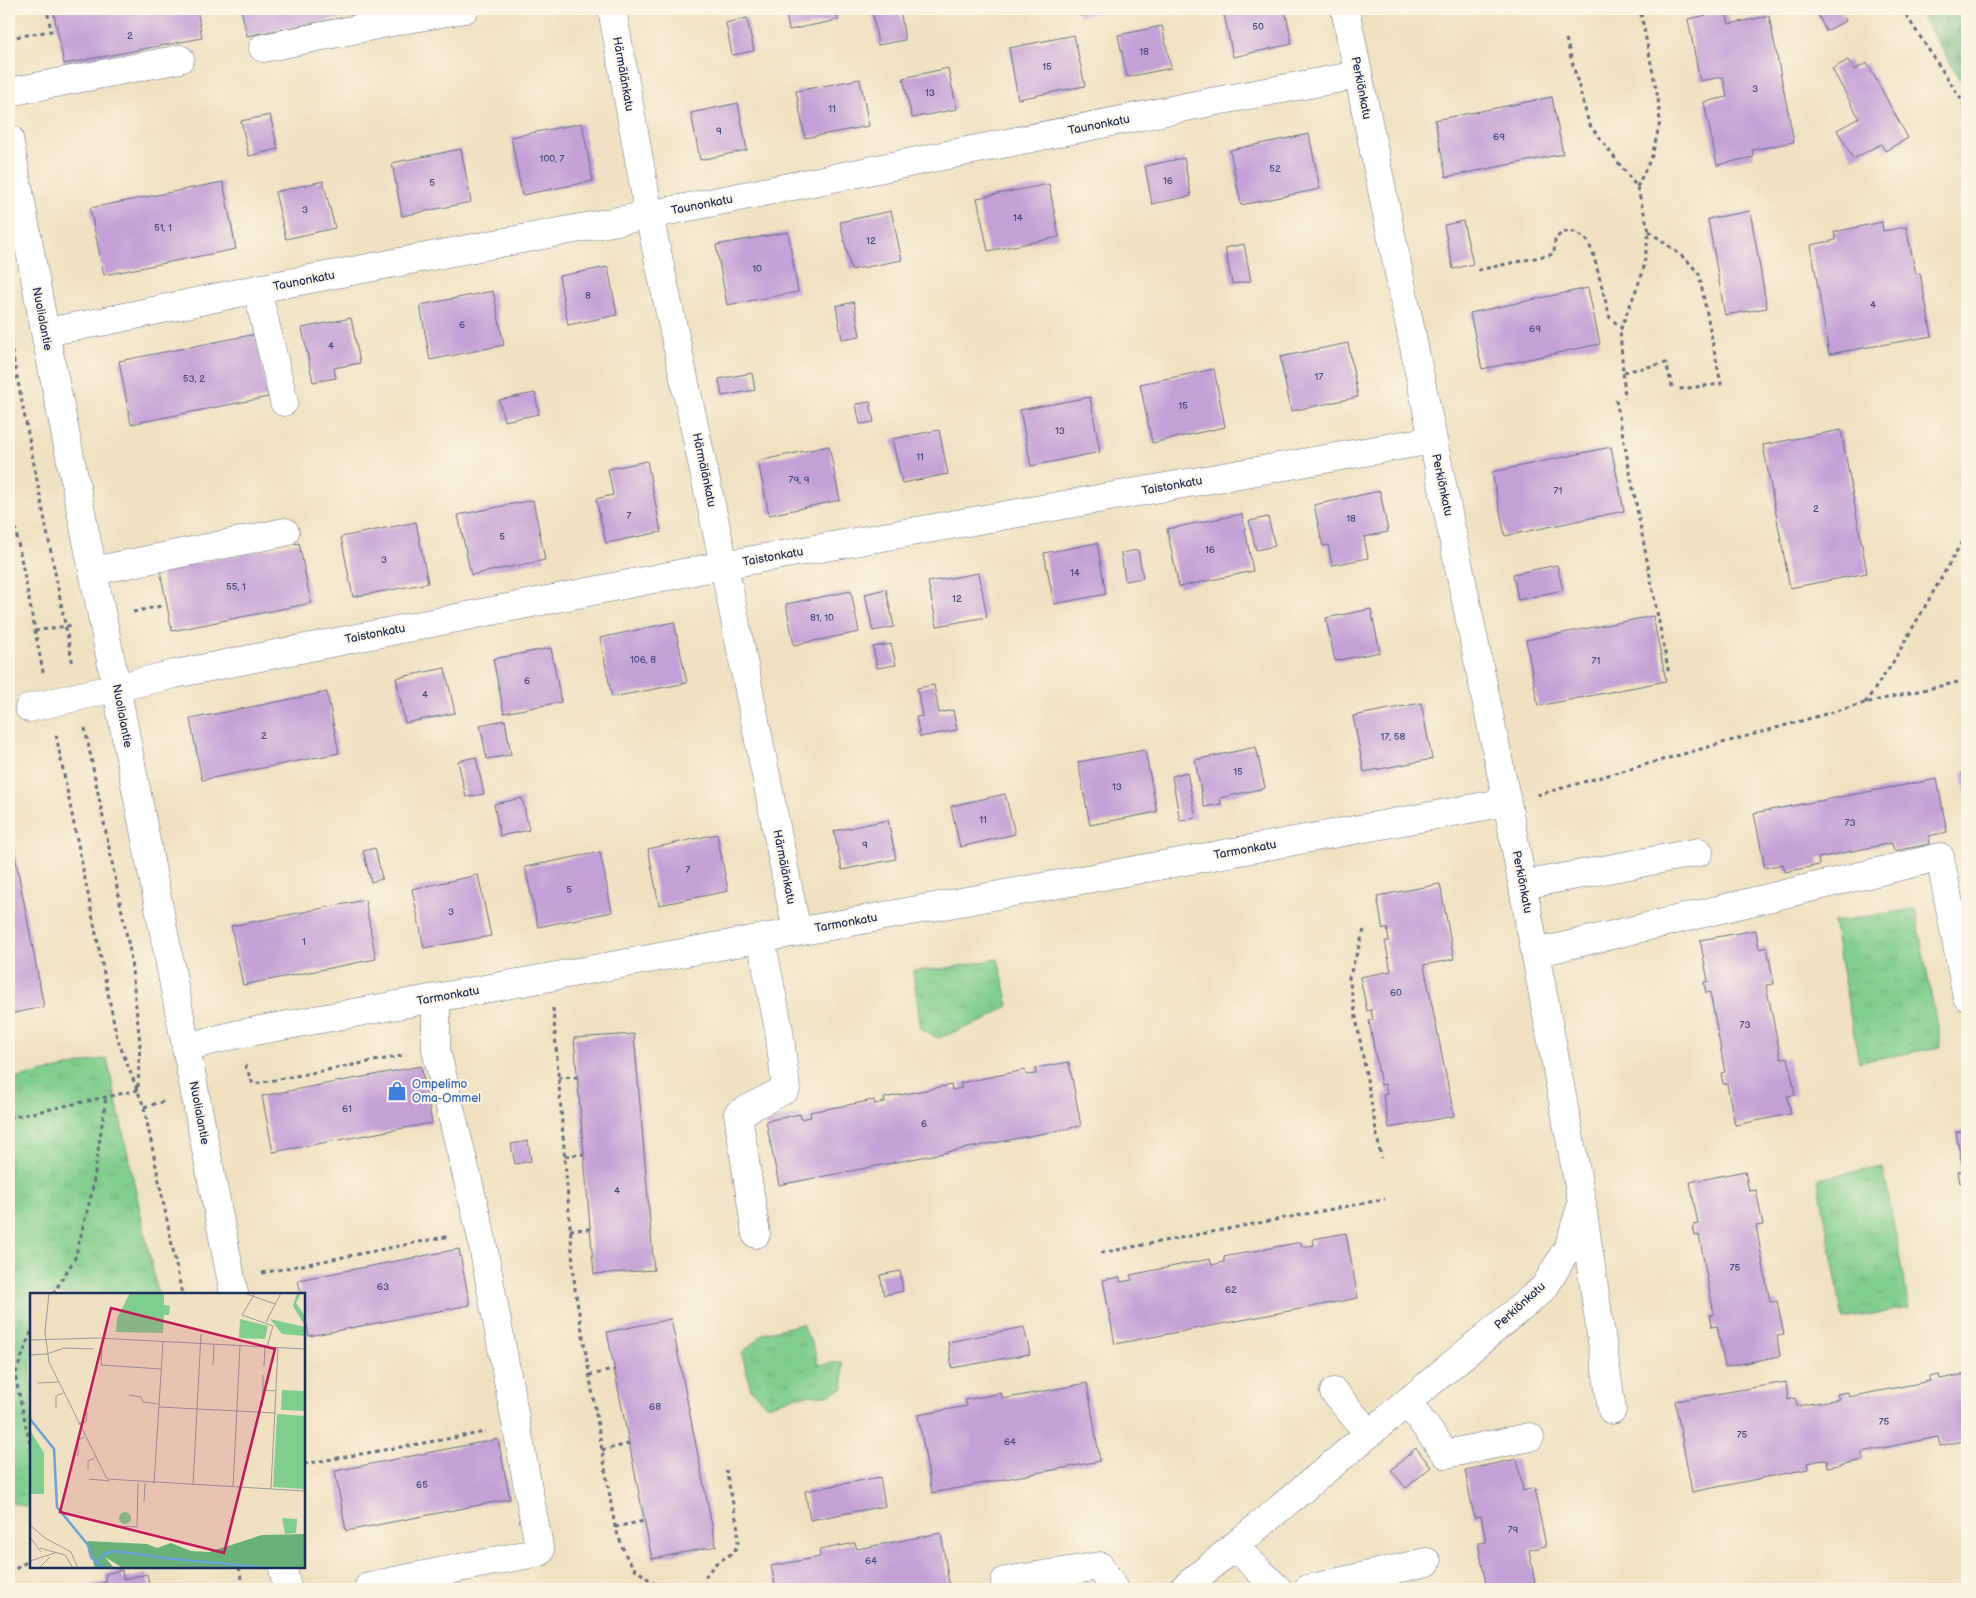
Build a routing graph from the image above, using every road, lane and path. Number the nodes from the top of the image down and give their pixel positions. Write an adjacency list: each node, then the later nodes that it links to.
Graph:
1 (47, 9): 8 (path)
2 (465, 9): 7 (street)
3 (612, 9): 17 (street, Härmälänkatu)
4 (1345, 9): 12 (street, Perkiönkatu)
5 (1640, 9): 16 (path)
6 (1902, 9): 14 (path)
7 (401, 14): 10 (street)
8 (9, 38)
9 (1566, 39): 16 (path)
10 (264, 48)
11 (180, 59): 13 (street)
12 (1358, 75): 17 (street, Taunonkatu); 29 (street, Perkiönkatu)
13 (9, 92)
14 (1967, 112)
15 (9, 138): 22 (street, Nuolialantie)
16 (1637, 188): 18 (path)
17 (649, 215): 20 (street, Taunonkatu); 33 (street, Härmälänkatu)
18 (1649, 231): 21 (path); 24 (path)
19 (1478, 270): 21 (path)
20 (258, 289): 22 (street, Taunonkatu); 28 (street)
21 (1622, 328): 23 (path)
22 (45, 332): 34 (street, Nuolialantie)
23 (1624, 372): 25 (path); 26 (path)
24 (1679, 389)
25 (1673, 390)
26 (1625, 398)
27 (1616, 400): 35 (path)
28 (284, 402)
29 (1432, 440): 33 (street, Taistonkatu); 40 (street, Perkiönkatu)
30 (9, 496): 39 (path)
31 (285, 532): 34 (street)
32 (1967, 532): 38 (path)
33 (724, 565): 37 (street, Taistonkatu); 44 (street, Härmälänkatu)
34 (93, 571): 37 (street, Nuolialantie)
35 (1669, 674)
36 (1967, 680): 38 (path)
37 (116, 686): 39 (street, Taistonkatu); 50 (street, Nuolialantie)
38 (1865, 703): 40 (path)
39 (39, 705): 55 (path)
40 (1507, 802): 42 (street, Perkiönkatu); 44 (street, Tarmonkatu)
41 (1699, 852): 42 (street)
42 (1523, 886): 46 (street, Perkiönkatu)
43 (1364, 930): 60 (path)
44 (797, 932): 45 (street, Tarmonkatu)
45 (761, 939): 47 (street, Tarmonkatu); 66 (street)
46 (1536, 953): 48 (street); 62 (street, Perkiönkatu)
47 (551, 977): 49 (street, Tarmonkatu); 54 (path)
48 (1967, 997)
49 (436, 998): 50 (street, Tarmonkatu); 51 (street)
50 (186, 1047): 71 (street, Nuolialantie)
51 (436, 1050): 52 (path); 64 (street)
52 (242, 1061)
53 (577, 1077): 54 (path)
54 (558, 1078): 59 (path)
55 (138, 1090): 56 (path); 70 (path)
56 (106, 1097): 57 (path); 69 (path)
57 (9, 1118)
58 (584, 1154): 59 (path)
59 (565, 1156): 65 (path)
60 (1381, 1158)
61 (1385, 1199): 67 (path)
62 (1582, 1203): 76 (street, Perkiönkatu); 77 (street)
63 (590, 1229): 65 (path)
64 (480, 1230): 68 (path); 78 (street)
65 (570, 1230): 74 (path)
66 (756, 1234)
67 (1101, 1254)
68 (260, 1273)
69 (54, 1293)
70 (182, 1293)
71 (234, 1293)
72 (30, 1335): 81 (path)
73 (614, 1370): 74 (path)
74 (589, 1375): 83 (path)
75 (1334, 1392): 79 (street)
76 (1407, 1402): 79 (street, Perkiönkatu); 80 (street)
77 (1612, 1410)
78 (516, 1426): 84 (path); 97 (street)
79 (1369, 1434): 88 (street, Perkiönkatu)
80 (1530, 1437)
81 (30, 1444)
82 (629, 1444): 83 (path)
83 (602, 1450): 87 (path)
84 (305, 1464)
85 (726, 1470): 94 (path)
86 (644, 1521): 87 (path)
87 (615, 1526): 100 (path)
88 (1234, 1546): 103 (street, Perkiönkatu); 104 (street)
89 (30, 1560): 93 (path)
90 (1427, 1562): 105 (street)
91 (238, 1568): 98 (path)
92 (283, 1568): 99 (street)
93 (9, 1573)
94 (705, 1577)
95 (1005, 1581): 102 (street)
96 (706, 1584): 101 (path)
97 (369, 1586)
98 (243, 1589)
99 (287, 1589)
100 (661, 1589)
101 (682, 1589)
102 (1114, 1589)
103 (1183, 1589)
104 (1278, 1589)
105 (1308, 1589)

